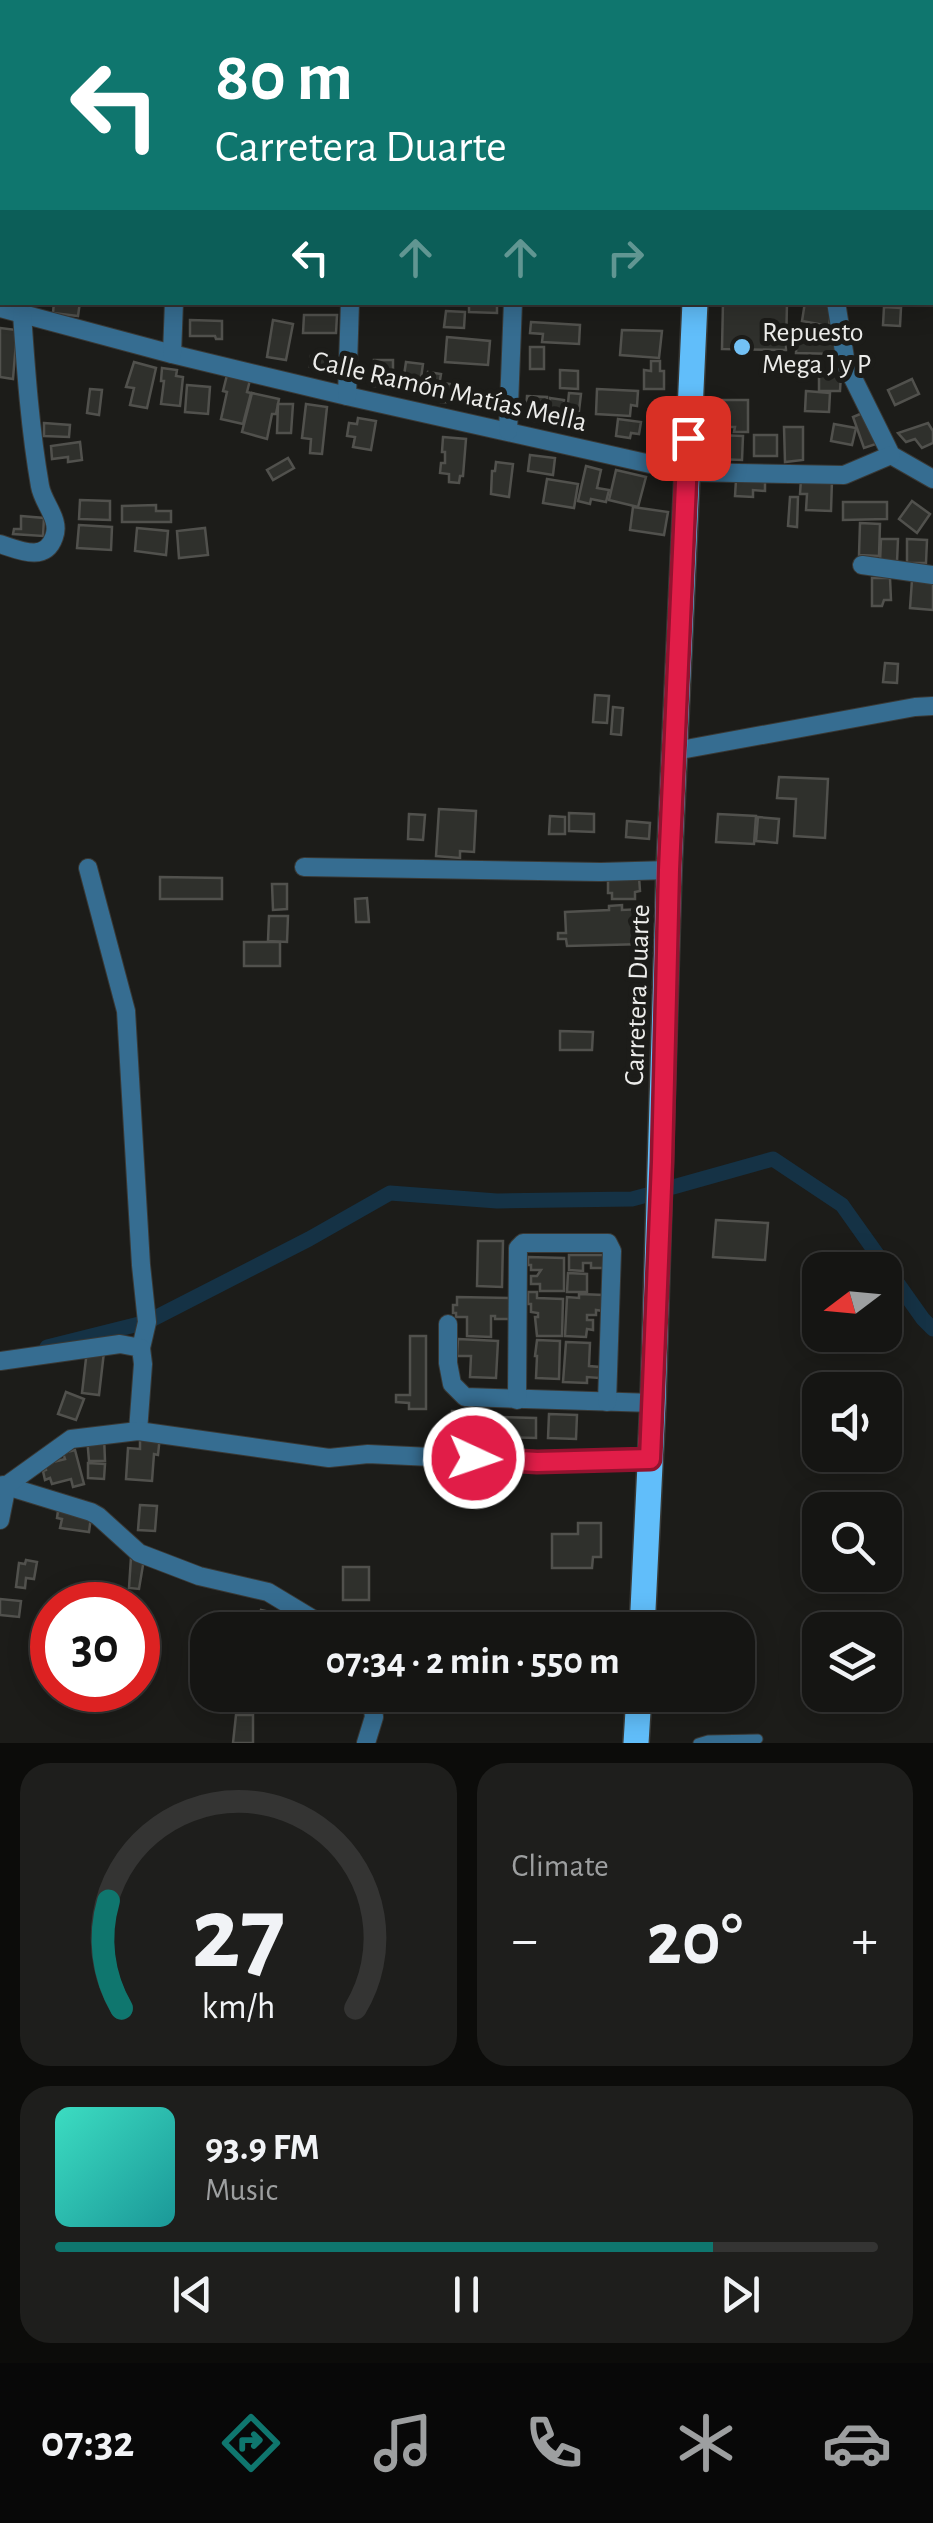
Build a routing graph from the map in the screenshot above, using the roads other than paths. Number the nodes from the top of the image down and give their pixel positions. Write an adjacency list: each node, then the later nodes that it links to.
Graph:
1 (174, 305): 7 (street)
2 (350, 305): 8 (street)
3 (512, 305): 9 (street)
4 (695, 305): 11 (main road, Carretera Duarte)
5 (836, 305): 10 (street)
6 (13, 309): 7 (street, Calle Ramón Matías Mella); 13 (street)
7 (172, 354): 8 (street, Calle Ramón Matías Mella)
8 (346, 396): 9 (street, Calle Ramón Matías Mella)
9 (508, 431): 11 (street, Calle Ramón Matías Mella)
10 (891, 456): 11 (street, Calle Ramón Matías Mella); 12 (street)
11 (686, 472): 17 (main road, Carretera Duarte)
12 (933, 478)
13 (0, 544)
14 (862, 565): 15 (street)
15 (933, 574)
16 (933, 706): 17 (street)
17 (674, 751): 20 (main road, Carretera Duarte)
18 (304, 867): 20 (street)
19 (88, 868): 22 (street)
20 (669, 870): 26 (main road, Carretera Duarte)
21 (448, 1324): 24 (street)
22 (141, 1348): 23 (street); 27 (street)
23 (0, 1361)
24 (517, 1400): 25 (street); 25 (street)
25 (606, 1402): 26 (street)
26 (653, 1403): 28 (main road, Carretera Duarte)
27 (138, 1430): 28 (street); 29 (street)
28 (650, 1459): 32 (main road, Carretera Duarte)
29 (4, 1485): 30 (street); 31 (street)
30 (0, 1520)
31 (301, 1612)
32 (643, 1612)
33 (373, 1712): 36 (street)
34 (637, 1712): 37 (main road)
35 (758, 1739): 38 (lane)
36 (366, 1743)
37 (636, 1743)
38 (698, 1743)

